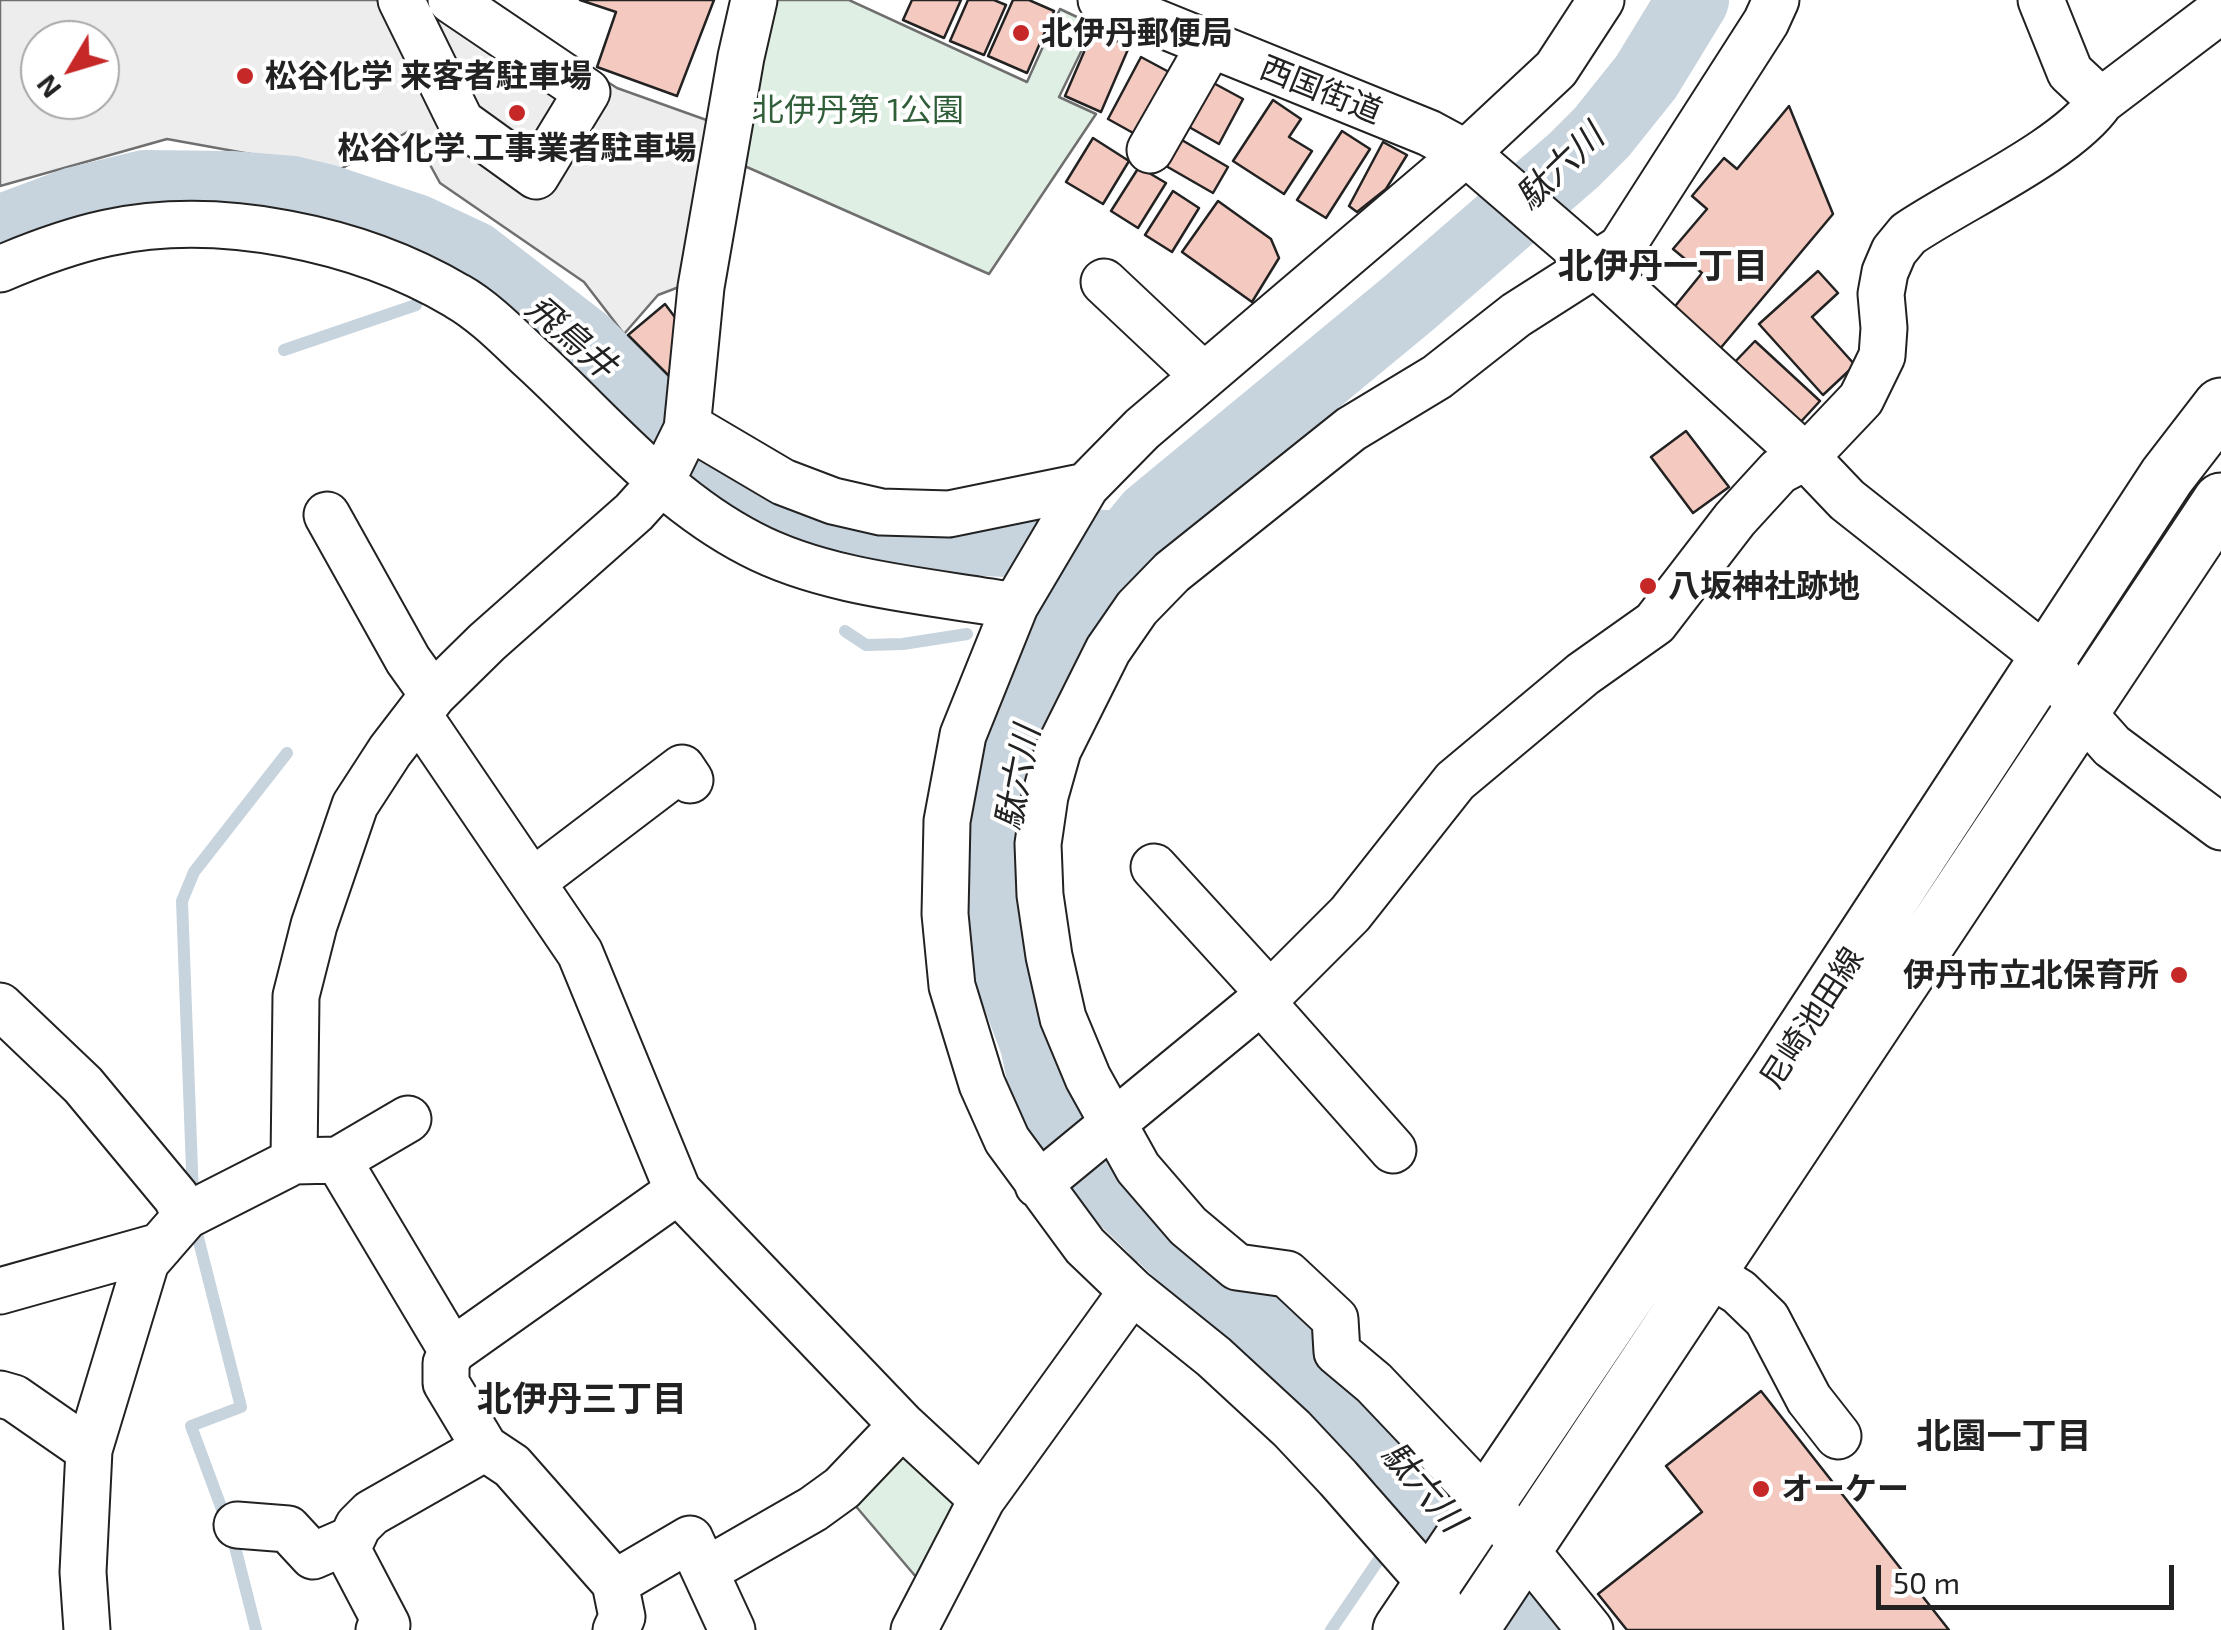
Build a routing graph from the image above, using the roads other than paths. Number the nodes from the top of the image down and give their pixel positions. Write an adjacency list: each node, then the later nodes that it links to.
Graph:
1 (401, 0): 2 (street)
2 (451, 0)
3 (754, 0): 18 (street)
4 (1100, 0): 9 (street, 西国街道)
5 (1601, 0): 12 (street)
6 (1776, 0): 13 (street)
7 (2041, 0): 10 (street)
8 (2210, 10): 10 (street)
9 (1210, 44): 11 (street); 12 (street, 西国街道)
10 (2101, 102): 19 (street)
11 (1150, 150)
12 (1473, 160): 13 (street, 西国街道); 16 (street)
13 (1590, 260): 19 (street, 西国街道); 34 (street)
14 (0, 269): 18 (street)
15 (1104, 282): 16 (street)
16 (1204, 376): 20 (street)
17 (2221, 406): 24 (main road, 尼崎池田線)
18 (677, 450): 20 (street); 23 (street); 25 (street)
19 (1806, 456): 24 (street, 西国街道); 31 (street)
20 (1080, 496): 23 (street)
21 (2221, 501): 26 (main road, 尼崎池田線)
22 (326, 516): 25 (street)
23 (1022, 593): 38 (street)
24 (2046, 658): 26 (street); 51 (main road, 尼崎池田線)
25 (426, 706): 30 (street); 37 (street)
26 (2080, 710): 28 (street); 41 (main road, 尼崎池田線)
27 (683, 769): 30 (street)
28 (2221, 827)
29 (1154, 868): 31 (street)
30 (532, 882): 39 (street)
31 (1266, 997): 34 (street); 35 (street)
32 (0, 1006): 40 (street)
33 (408, 1118): 36 (street)
34 (1114, 1124): 38 (street); 51 (street)
35 (1394, 1150)
36 (338, 1160): 37 (street); 44 (street)
37 (294, 1161): 40 (street)
38 (1038, 1185): 43 (street)
39 (678, 1191): 44 (street); 46 (street)
40 (173, 1231): 42 (street); 49 (street)
41 (1708, 1273): 47 (street); 54 (main road, 尼崎池田線)
42 (0, 1291)
43 (1132, 1291): 50 (street); 57 (street)
44 (452, 1351): 48 (street)
45 (0, 1394): 49 (street)
46 (902, 1425): 50 (street); 55 (street)
47 (1838, 1436)
48 (485, 1448): 53 (street); 56 (street)
49 (89, 1450): 58 (street)
50 (982, 1499): 62 (street)
51 (1487, 1502): 54 (street); 57 (main road, 尼崎池田線)
52 (237, 1526): 53 (street)
53 (344, 1543): 59 (street)
54 (1524, 1548): 64 (main road, 尼崎池田線); 65 (street)
55 (705, 1571): 56 (street); 61 (street)
56 (615, 1583): 60 (street)
57 (1441, 1607): 63 (main road, 尼崎池田線)
58 (87, 1630)
59 (379, 1630)
60 (616, 1630)
61 (732, 1630)
62 (914, 1630)
63 (1401, 1630)
64 (1470, 1630)
65 (1590, 1630)

